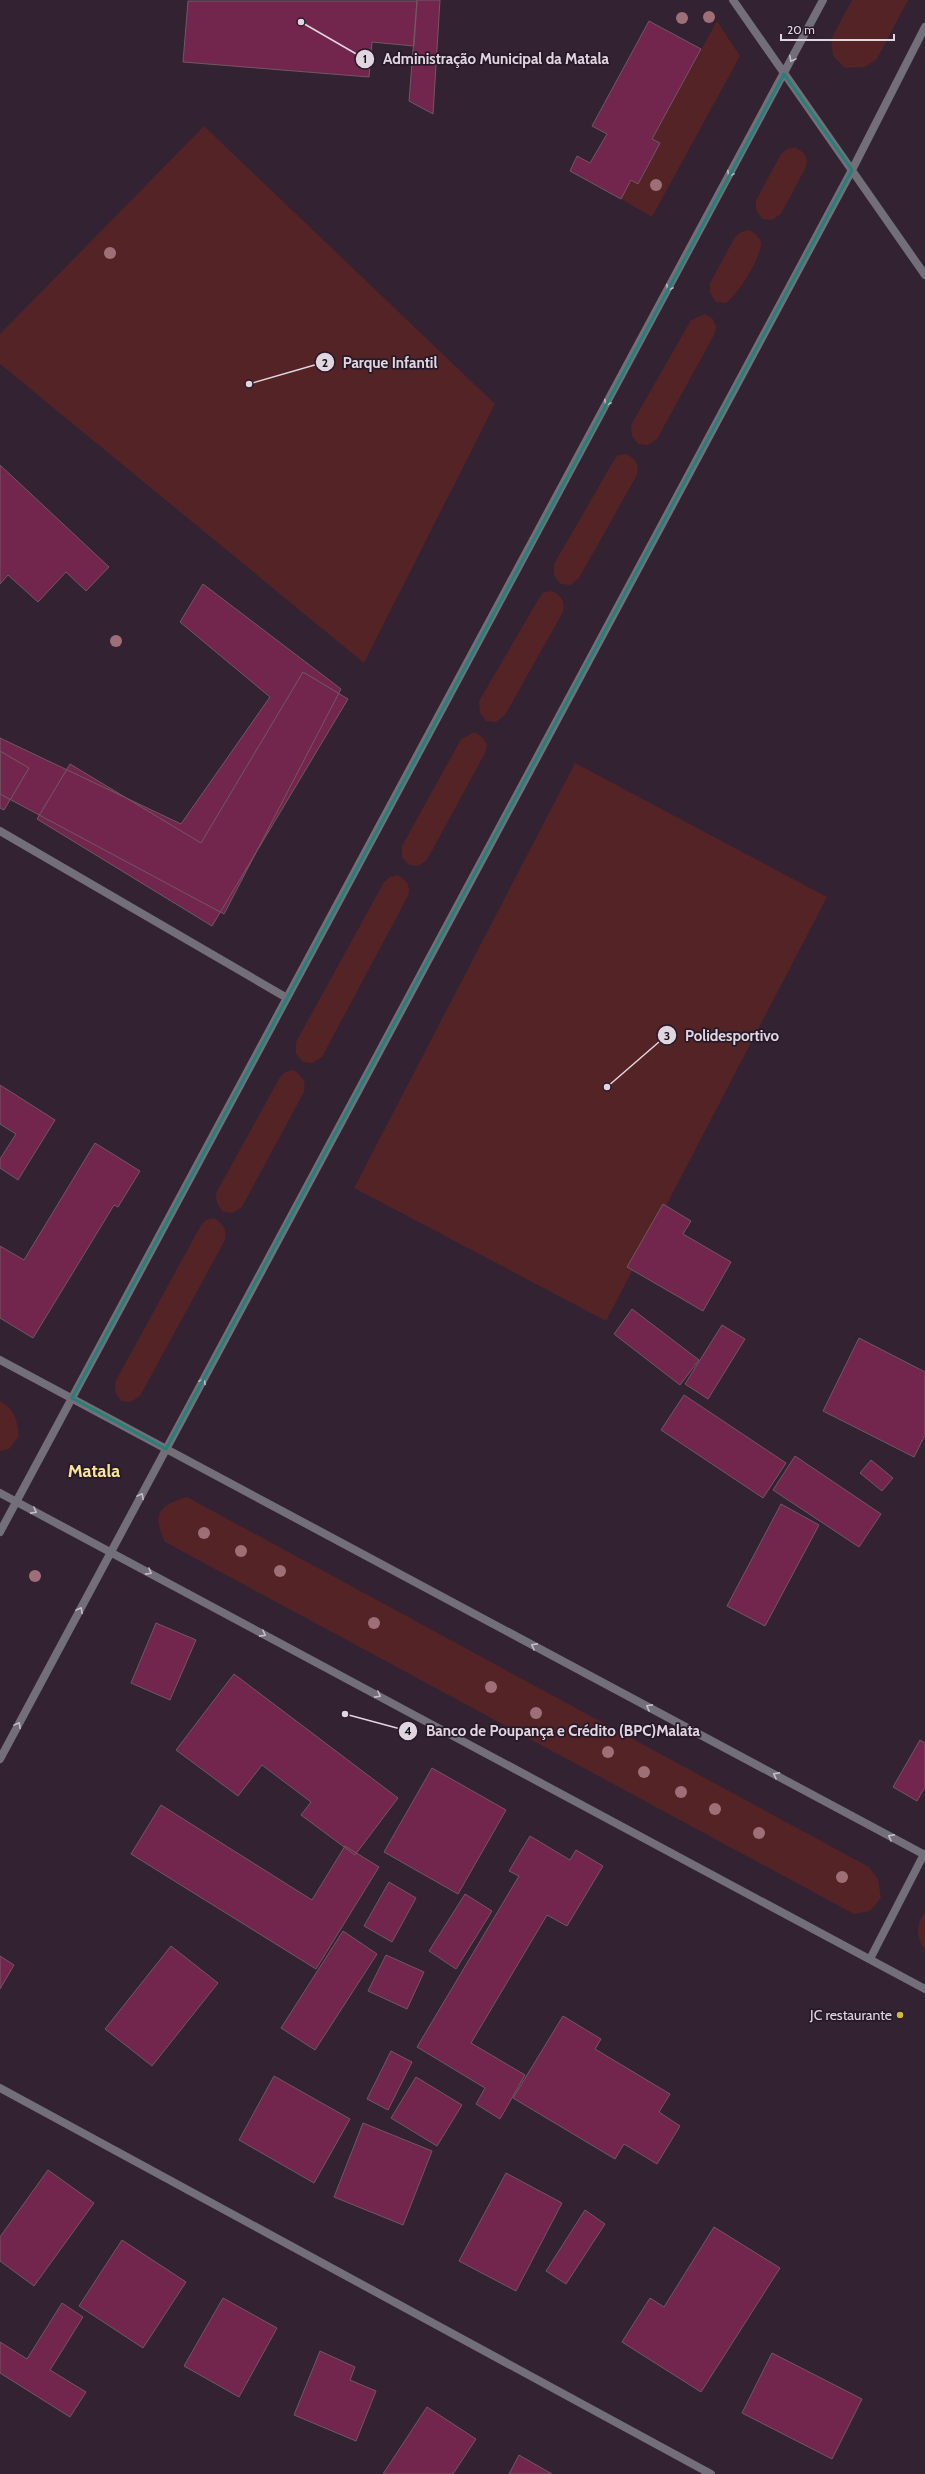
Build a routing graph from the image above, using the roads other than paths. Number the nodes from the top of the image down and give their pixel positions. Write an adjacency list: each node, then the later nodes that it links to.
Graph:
1 (733, 0): 4 (street)
2 (823, 0): 4 (street, one-way to 4)
3 (925, 27): 5 (street)
4 (784, 74): 5 (street); 8 (street, one-way to 8)
5 (852, 170): 6 (street); 11 (street, one-way to 5)
6 (925, 275)
7 (0, 831): 8 (street)
8 (287, 998): 10 (street)
9 (0, 1360): 10 (street)
10 (72, 1398): 11 (street); 13 (street)
11 (166, 1449): 15 (street, one-way to 11); 17 (street, one-way to 11)
12 (0, 1493): 13 (street)
13 (16, 1501): 14 (street); 15 (street, one-way to 15)
14 (0, 1532)
15 (111, 1552): 16 (street, one-way to 15); 18 (street, one-way to 18)
16 (0, 1759)
17 (924, 1855): 18 (street)
18 (870, 1959): 19 (street)
19 (925, 1989)
20 (0, 2088): 21 (street)
21 (711, 2474)

